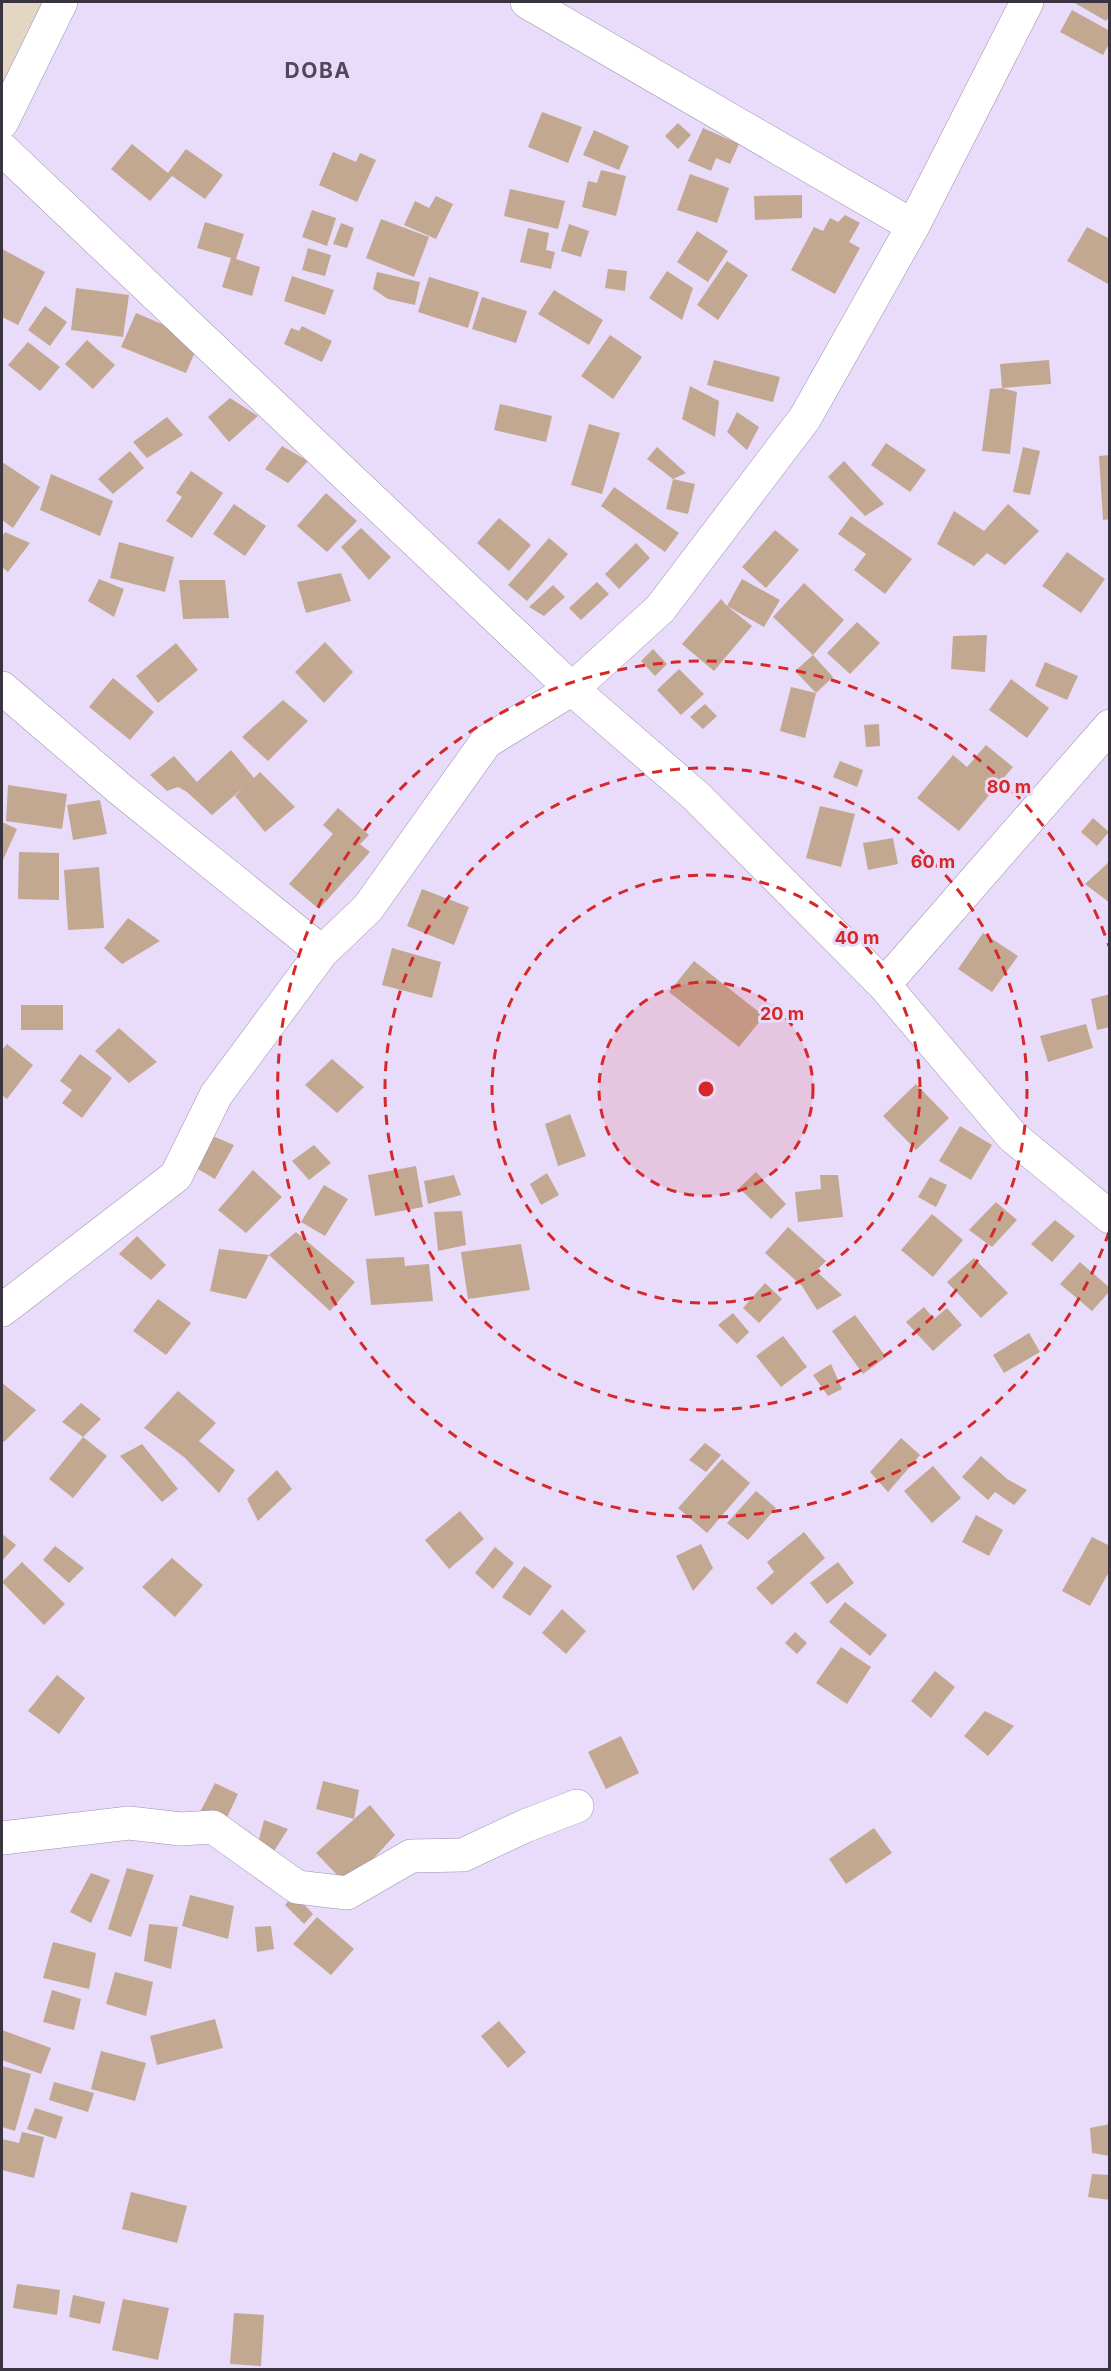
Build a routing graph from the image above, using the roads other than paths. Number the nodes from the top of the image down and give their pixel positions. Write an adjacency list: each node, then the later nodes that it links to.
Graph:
1 (61, 2): 4 (street)
2 (527, 2): 6 (street)
3 (1027, 2): 6 (street)
4 (2, 122)
5 (2, 149): 8 (street)
6 (914, 226): 8 (street)
7 (2, 688): 10 (street)
8 (572, 689): 10 (street); 11 (street)
9 (1110, 726): 11 (street)
10 (322, 952): 13 (street)
11 (884, 985): 12 (street)
12 (1110, 1217)
13 (2, 1310)
14 (577, 1806): 15 (street)
15 (2, 1838)

